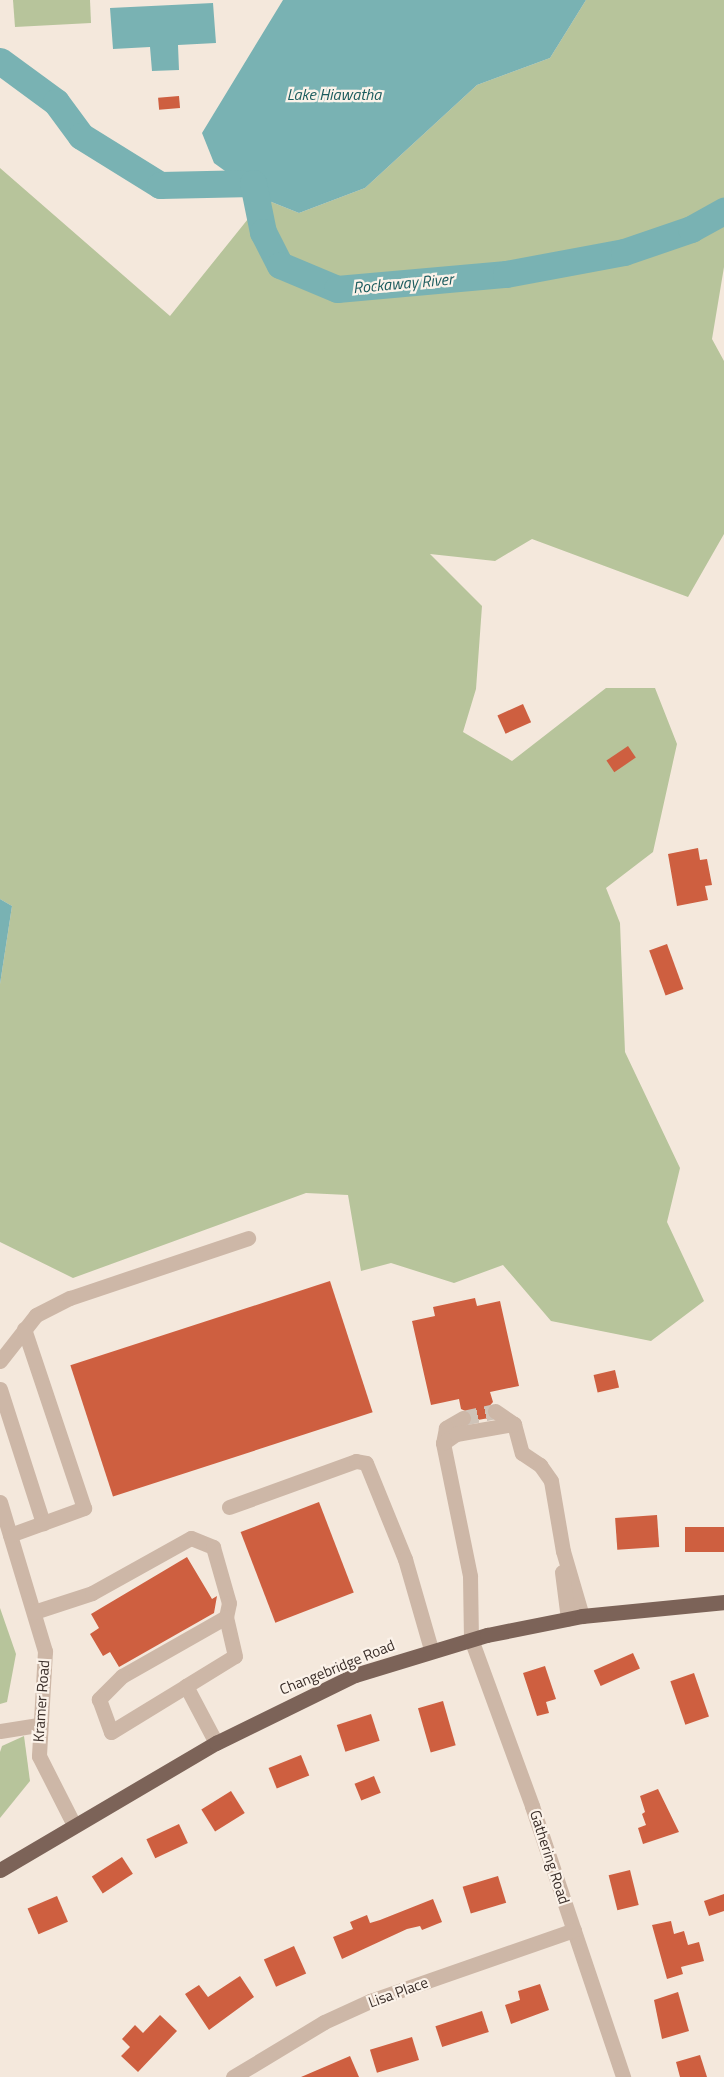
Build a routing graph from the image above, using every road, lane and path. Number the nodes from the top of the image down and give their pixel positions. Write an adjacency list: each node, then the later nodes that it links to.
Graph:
1 (248, 1238): 2 (street)
2 (24, 1329): 3 (street); 11 (street)
3 (0, 1361)
4 (0, 1389): 11 (street)
5 (495, 1411): 7 (street)
6 (463, 1418): 8 (street)
7 (514, 1424): 8 (street); 16 (street)
8 (443, 1443): 17 (street, Gathering Road)
9 (0, 1502): 12 (street, Kramer Road)
10 (229, 1507): 18 (street)
11 (43, 1523): 12 (street)
12 (10, 1535): 14 (street, Kramer Road)
13 (724, 1602): 16 (main road, Changebridge Road)
14 (34, 1612): 15 (street); 20 (street, Kramer Road)
15 (226, 1617): 19 (street); 19 (street)
16 (575, 1618): 17 (main road, Changebridge Road)
17 (471, 1639): 18 (main road, Changebridge Road); 25 (street, Gathering Road)
18 (431, 1649): 22 (main road, Changebridge Road)
19 (186, 1686): 22 (street)
20 (39, 1725): 21 (street); 23 (street, Kramer Road)
21 (0, 1731)
22 (216, 1743): 23 (main road, Changebridge Road)
23 (74, 1825): 24 (main road, Changebridge Road)
24 (0, 1870)
25 (574, 1930): 26 (street, Lisa Place); 27 (street, Gathering Road)
26 (233, 2077)
27 (623, 2077)

